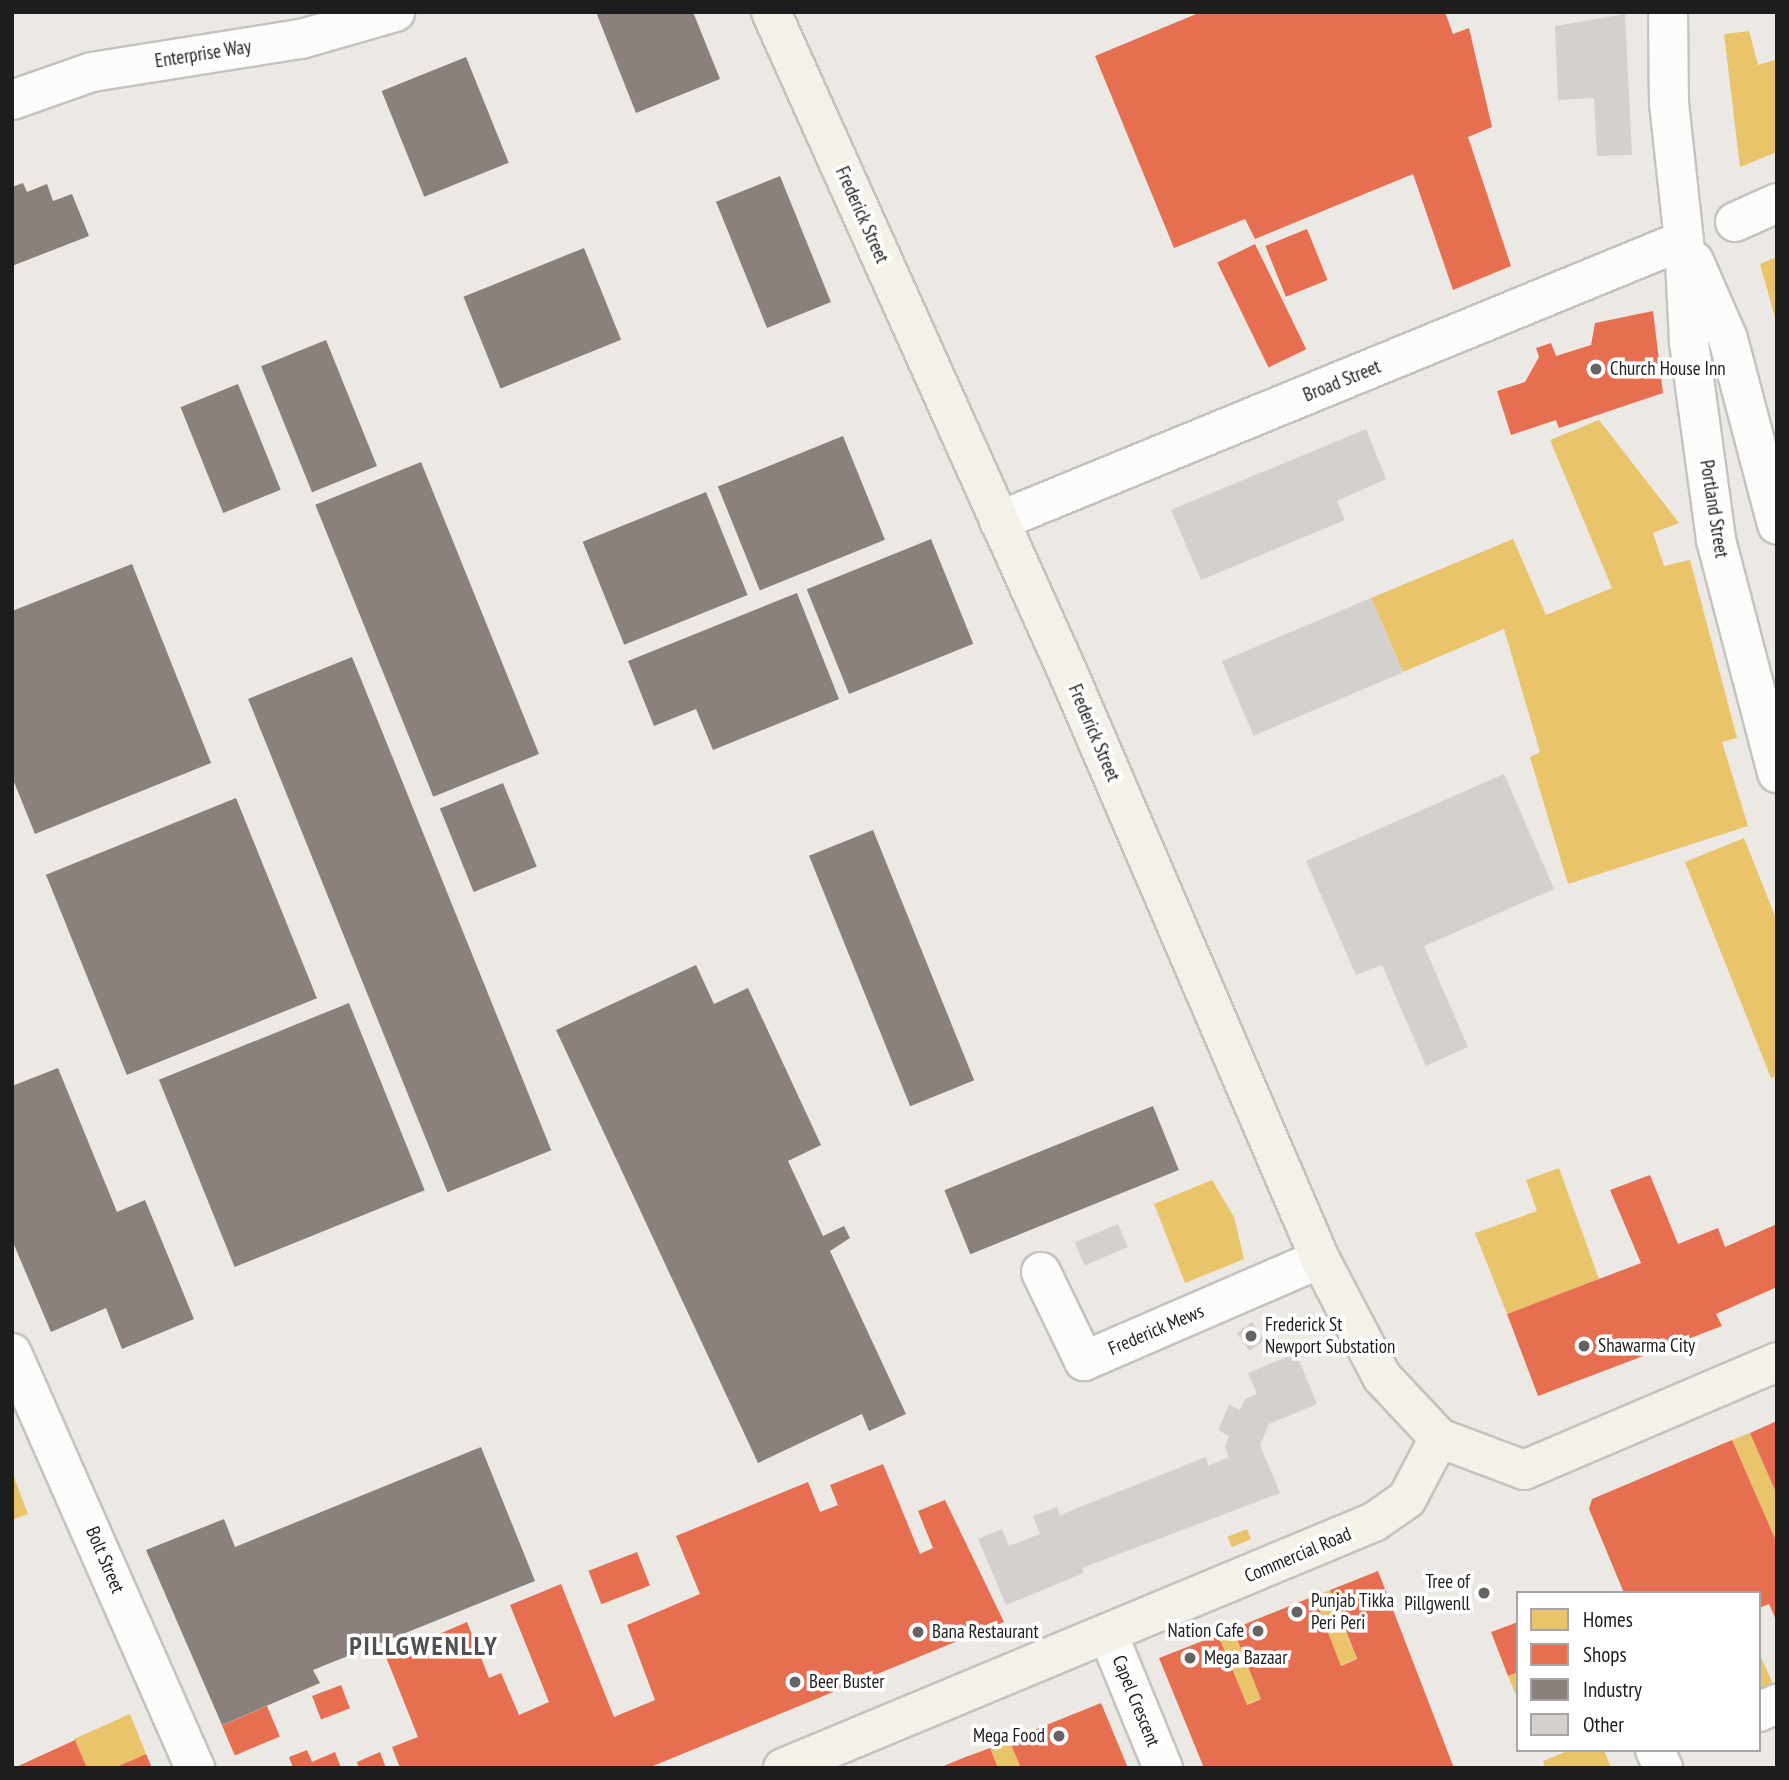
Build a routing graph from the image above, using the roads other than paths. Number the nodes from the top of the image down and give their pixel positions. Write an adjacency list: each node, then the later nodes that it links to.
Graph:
1 (396, 12): 4 (street, Enterprise Way)
2 (771, 12): 8 (street, Frederick Street)
3 (1668, 12): 7 (street, Portland Street)
4 (12, 100)
5 (1777, 203): 6 (street)
6 (1735, 222)
7 (1684, 240): 8 (street, Broad Street); 9 (street, Portland Street); 10 (street, Portland Street)
8 (999, 521): 11 (street, Frederick Street)
9 (1777, 525)
10 (1777, 773)
11 (1320, 1259): 12 (street, Frederick Mews); 15 (street, Frederick Street)
12 (1041, 1272)
13 (12, 1353): 19 (street, Bolt Street)
14 (1777, 1362): 15 (street)
15 (1439, 1438): 16 (street, Commercial Road)
16 (1108, 1634): 20 (street, Commercial Road); 21 (street, Capel Crescent)
17 (1777, 1704): 18 (street)
18 (1761, 1711)
19 (195, 1768)
20 (783, 1768)
21 (1163, 1768)

